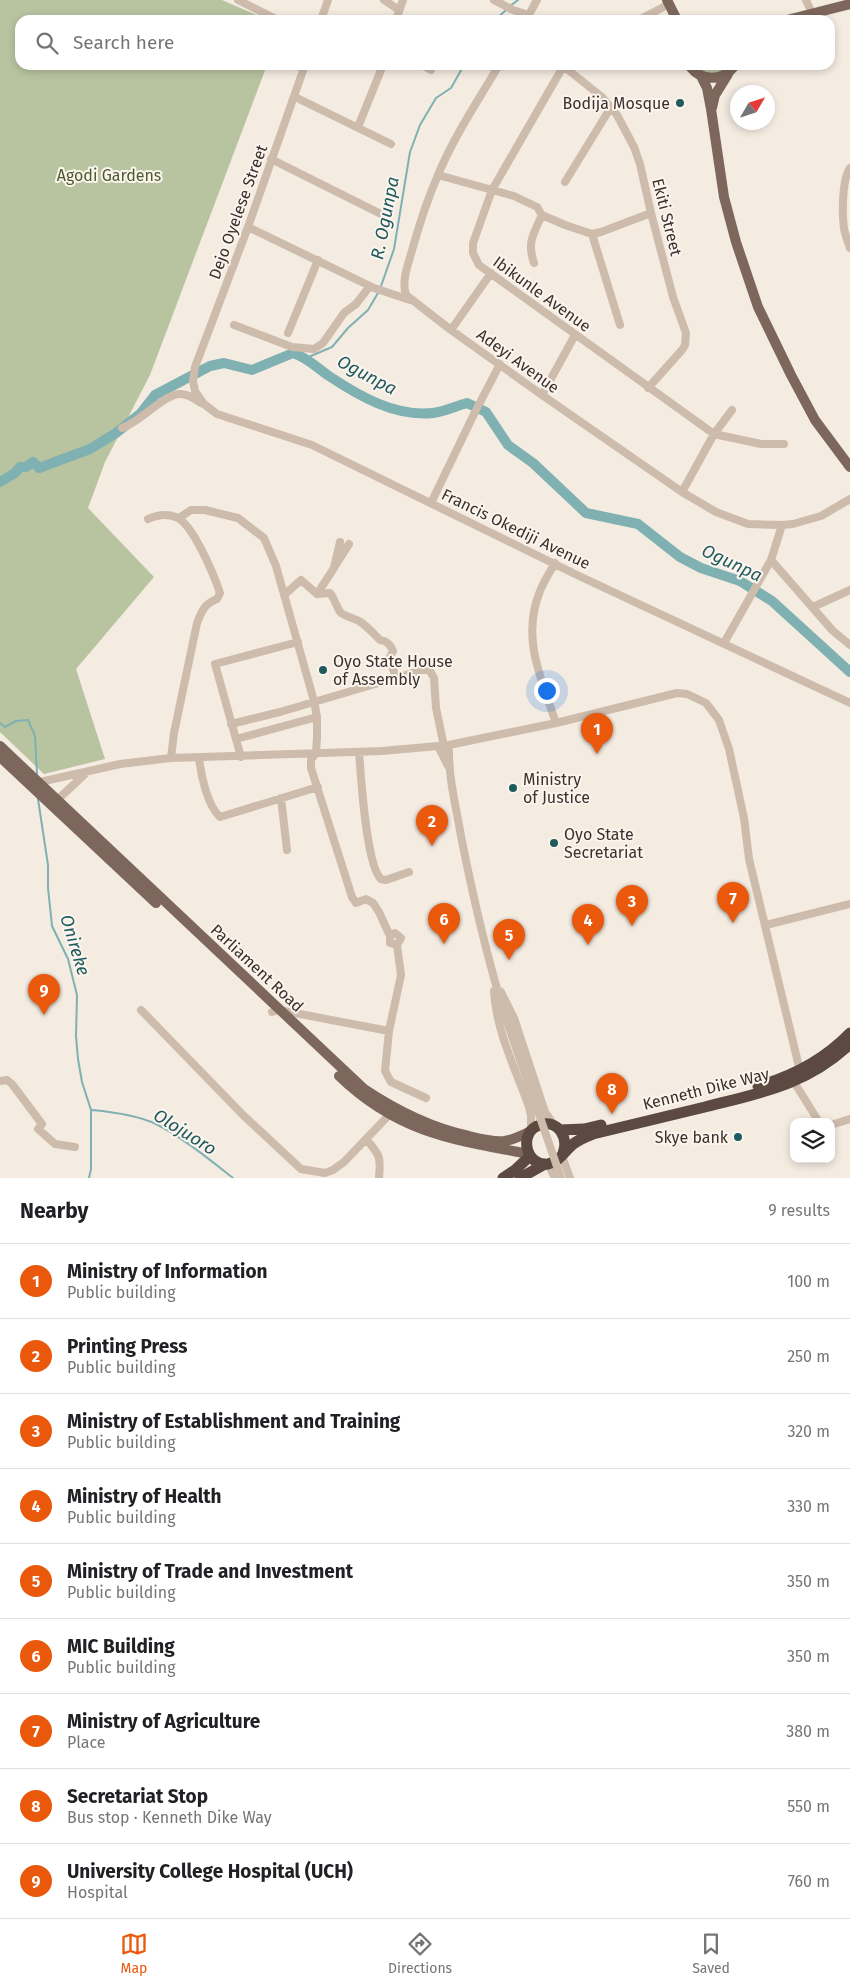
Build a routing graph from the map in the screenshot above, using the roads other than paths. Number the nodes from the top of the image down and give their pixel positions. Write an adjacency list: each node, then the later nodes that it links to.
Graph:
1 (238, 0): 12 (street)
2 (328, 0): 13 (street)
3 (384, 0): 10 (street)
4 (403, 0): 10 (street)
5 (538, 0): 16 (street)
6 (806, 0): 11 (street)
7 (497, 2): 15 (street)
8 (850, 4): 11 (main road)
9 (671, 9): 17 (street)
10 (399, 10): 14 (street)
11 (812, 13): 18 (main road)
12 (268, 15)
13 (323, 15)
14 (398, 15)
15 (522, 15)
16 (529, 15)
17 (654, 15)
18 (805, 15)
19 (303, 70): 28 (street, Dejo Oyelese Street)
20 (382, 70): 31 (street)
21 (496, 70): 35 (street, Adeyi Avenue)
22 (560, 70): 37 (street, Ibikunle Avenue)
23 (570, 70): 29 (street, Ekiti Street)
24 (694, 70): 27 (main road)
25 (730, 70): 27 (main road)
26 (731, 70): 30 (main road)
27 (700, 76): 30 (main road)
28 (295, 97): 31 (street); 33 (street, Dejo Oyelese Street)
29 (611, 107): 36 (street); 38 (street, Ekiti Street)
30 (711, 109): 62 (main road)
31 (358, 126): 32 (street)
32 (391, 144)
33 (271, 160): 39 (street); 41 (street, Dejo Oyelese Street)
34 (850, 168): 43 (street)
35 (438, 175): 37 (street); 48 (street, Adeyi Avenue)
36 (566, 182)
37 (492, 190): 40 (street); 46 (street, Ibikunle Avenue)
38 (651, 214): 42 (street); 55 (street, Ekiti Street)
39 (383, 215)
40 (542, 215): 42 (street); 45 (street)
41 (248, 227): 44 (street); 57 (street, Dejo Oyelese Street)
42 (592, 234): 50 (street)
43 (850, 248)
44 (318, 260): 47 (street); 52 (street)
45 (534, 263)
46 (491, 274): 51 (street); 53 (street, Ibikunle Avenue)
47 (372, 287): 48 (street); 49 (street)
48 (415, 303): 51 (street, Adeyi Avenue)
49 (234, 325)
50 (620, 325)
51 (451, 330): 54 (street, Adeyi Avenue)
52 (288, 334)
53 (575, 335): 55 (street, Ibikunle Avenue); 56 (street)
54 (500, 364): 56 (street, Adeyi Avenue); 66 (street)
55 (648, 388): 60 (street, Ibikunle Avenue)
56 (542, 396): 63 (street, Adeyi Avenue)
57 (204, 404): 59 (street, Francis Okediji Avenue); 66 (street, Francis Okediji Avenue)
58 (732, 410): 60 (street)
59 (122, 428)
60 (714, 434): 61 (street, Ibikunle Avenue); 63 (street)
61 (784, 444)
62 (850, 467)
63 (682, 492): 70 (street, Adeyi Avenue)
64 (850, 494): 67 (street, Adeyi Avenue)
65 (850, 499): 67 (street, Adeyi Avenue)
66 (431, 503): 74 (street, Francis Okediji Avenue)
67 (842, 503): 70 (street, Adeyi Avenue)
68 (179, 518): 69 (street); 78 (street); 96 (street)
69 (148, 519)
70 (782, 525): 73 (street)
71 (340, 542): 75 (street)
72 (349, 544): 75 (street)
73 (771, 560): 79 (street); 81 (street)
74 (555, 563): 81 (street, Francis Okediji Avenue); 87 (street)
75 (334, 568): 77 (street)
76 (850, 590): 79 (street)
77 (317, 594): 78 (street); 83 (street)
78 (284, 595): 80 (street)
79 (813, 607): 82 (street)
80 (298, 642): 84 (street); 88 (street)
81 (724, 643): 85 (street, Francis Okediji Avenue)
82 (850, 645)
83 (396, 677): 84 (street); 91 (street)
84 (314, 701): 86 (street); 88 (street)
85 (850, 703)
86 (317, 717): 89 (street); 93 (street)
87 (556, 723): 91 (street); 106 (street)
88 (231, 724): 89 (street)
89 (236, 739): 95 (street)
90 (0, 746): 99 (main road, Parliament Road)
91 (444, 746): 92 (street); 107 (street)
92 (359, 752): 93 (street); 104 (street)
93 (316, 753): 95 (street); 100 (street)
94 (0, 757): 99 (main road, Parliament Road)
95 (241, 757): 97 (street)
96 (171, 758): 97 (street); 98 (street)
97 (199, 758): 101 (street)
98 (87, 772): 99 (street); 102 (street)
99 (38, 786): 102 (main road, Parliament Road)
100 (318, 787): 101 (street); 110 (street)
101 (281, 798): 103 (street)
102 (55, 803): 109 (main road, Parliament Road)
103 (287, 850)
104 (410, 872)
105 (850, 904): 106 (street)
106 (766, 925): 113 (street)
107 (494, 979): 121 (street); 122 (street); 132 (street, bridge)
108 (141, 1010): 123 (street)
109 (276, 1011): 110 (street); 117 (main road, Parliament Road); 122 (main road, Parliament Road)
110 (389, 1031): 116 (street)
111 (850, 1033): 113 (highway, Kenneth Dike Way)
112 (850, 1044): 115 (highway, Kenneth Dike Way)
113 (800, 1071): 121 (highway, Kenneth Dike Way)
114 (0, 1081): 124 (street)
115 (794, 1082): 118 (street); 125 (highway, Kenneth Dike Way)
116 (426, 1098)
117 (389, 1115): 123 (street); 126 (main road, Parliament Road)
118 (816, 1118)
119 (850, 1119): 120 (street)
120 (835, 1124)
121 (559, 1129): 122 (highway); 125 (highway)
122 (530, 1131): 126 (highway)
123 (366, 1139): 128 (street)
124 (75, 1147)
125 (563, 1154): 127 (highway); 133 (street)
126 (529, 1155): 127 (highway); 129 (highway)
127 (546, 1164): 130 (highway); 131 (street)
128 (379, 1178)
129 (503, 1178)
130 (520, 1178)
131 (554, 1178)
132 (561, 1178)
133 (570, 1178)

